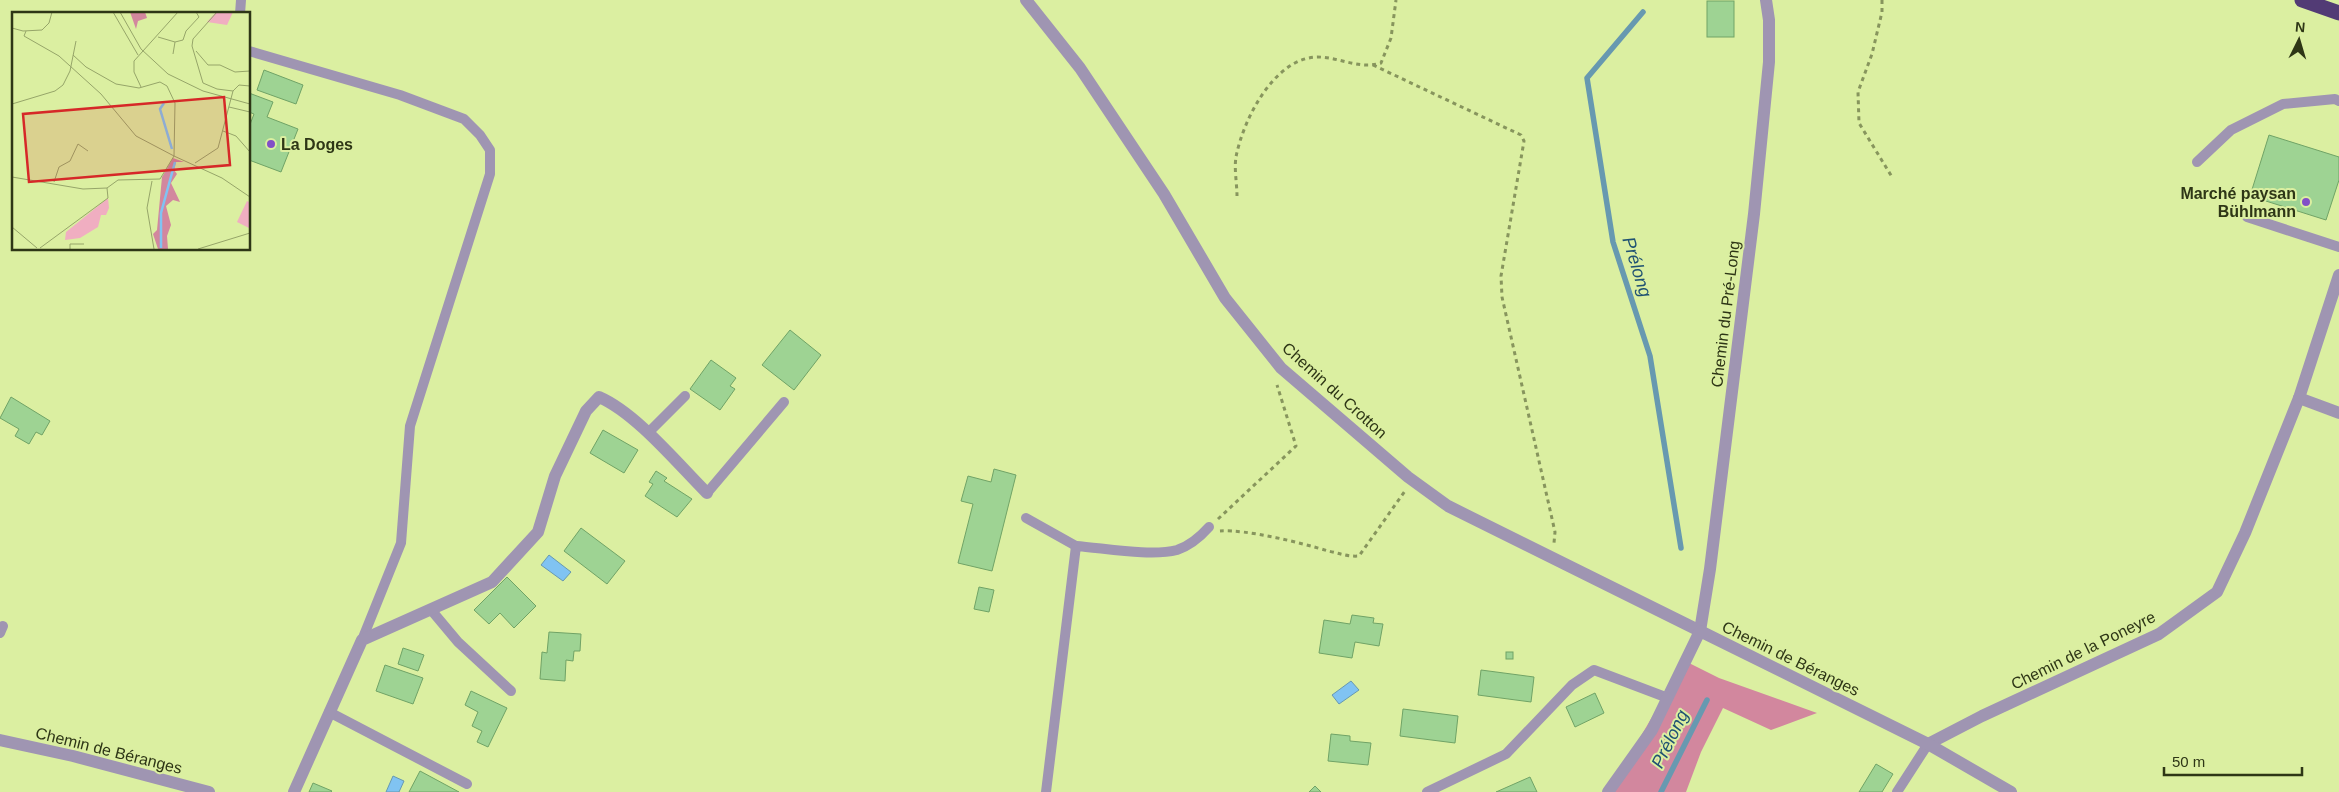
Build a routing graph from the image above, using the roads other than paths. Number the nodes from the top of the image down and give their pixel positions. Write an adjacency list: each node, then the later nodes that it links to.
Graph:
1 (1026, 0): 21 (street, Chemin du Crotton)
2 (1766, 0): 21 (street, Chemin du Pré-Long)
3 (2302, 0): 4 (highway)
4 (2339, 13)
5 (250, 51): 22 (lane)
6 (2339, 101): 7 (lane)
7 (2197, 162)
8 (2246, 217): 9 (lane)
9 (2339, 247)
10 (2339, 275): 12 (street, Chemin de la Poneyre)
11 (685, 396): 15 (lane)
12 (2299, 398): 14 (street); 27 (street, Chemin de la Poneyre)
13 (784, 402): 16 (lane)
14 (2339, 413)
15 (648, 434): 16 (street); 20 (street)
16 (707, 493)
17 (1026, 518): 19 (lane)
18 (1209, 528): 19 (lane)
19 (1076, 546): 31 (lane)
20 (432, 610): 22 (street); 23 (lane)
21 (1700, 631): 24 (street, Chemin de Béranges); 27 (street, Chemin de Béranges)
22 (362, 640): 25 (street)
23 (511, 691)
24 (1668, 698): 32 (lane); 33 (street, Chemin de Béranges)
25 (329, 712): 28 (lane); 30 (street)
26 (0, 740): 29 (street, Chemin de Béranges)
27 (1928, 744): 34 (lane); 35 (street)
28 (467, 784)
29 (209, 792)
30 (294, 792)
31 (1046, 792)
32 (1427, 792)
33 (1608, 792)
34 (1897, 792)
35 (2011, 792)

